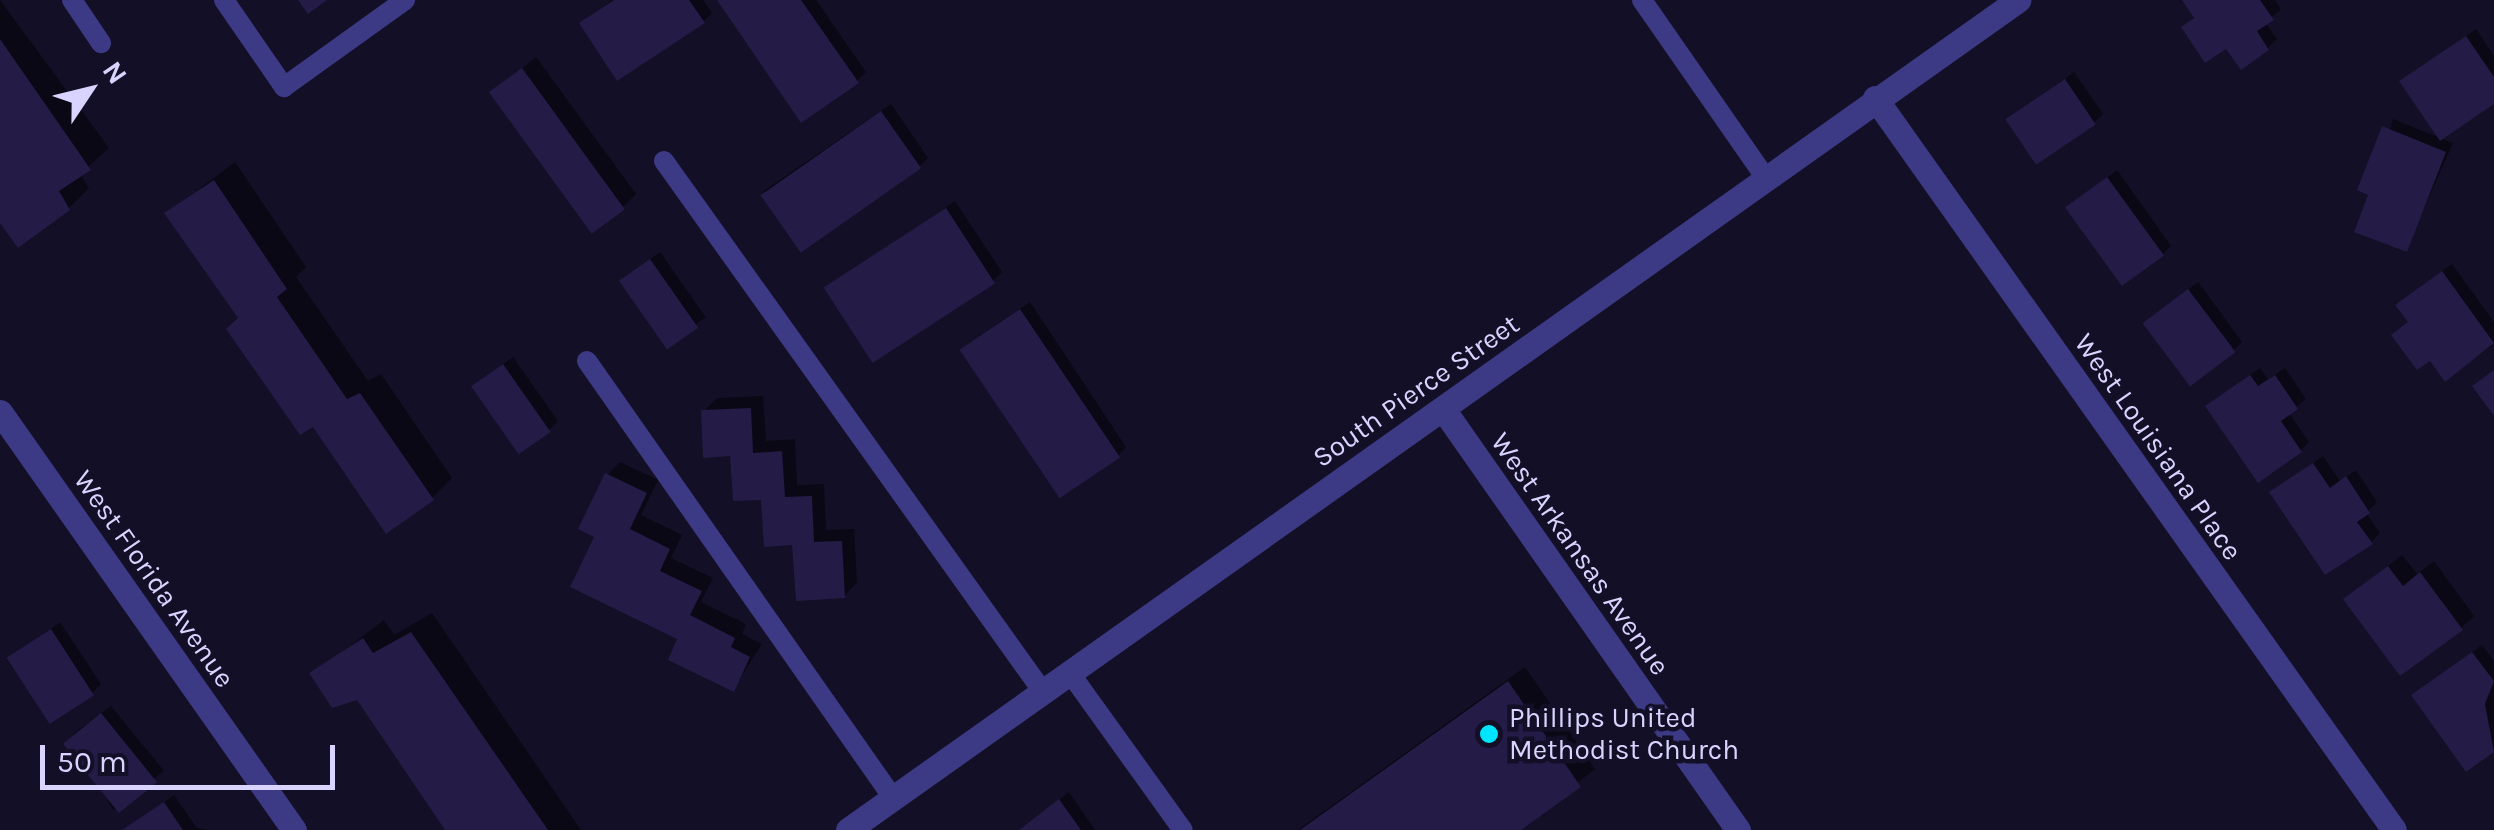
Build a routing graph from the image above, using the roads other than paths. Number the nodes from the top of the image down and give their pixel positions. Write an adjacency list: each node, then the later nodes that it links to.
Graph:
1 (72, 0): 6 (lane)
2 (224, 0): 3 (lane)
3 (405, 0)
4 (1642, 0): 9 (lane)
5 (2018, 0): 7 (street, South Pierce Street)
6 (101, 43)
7 (1874, 98): 9 (street, South Pierce Street); 20 (street, West Louisiana Place)
8 (664, 161): 14 (lane)
9 (1765, 177): 11 (street, South Pierce Street)
10 (587, 362): 15 (lane)
11 (1443, 409): 13 (street, South Pierce Street); 19 (street, West Arkansas Avenue)
12 (0, 412): 16 (street, West Florida Avenue)
13 (1070, 673): 14 (street, South Pierce Street); 18 (lane)
14 (1044, 692): 15 (street, South Pierce Street)
15 (893, 798): 17 (street, South Pierce Street)
16 (294, 830)
17 (848, 830)
18 (1183, 830)
19 (1738, 830)
20 (2394, 830)

